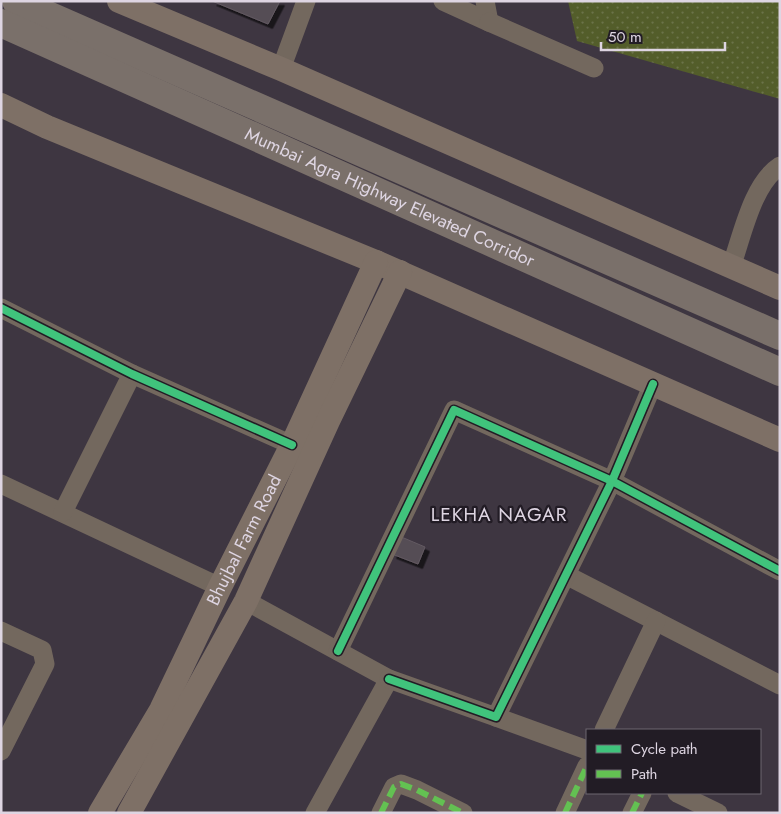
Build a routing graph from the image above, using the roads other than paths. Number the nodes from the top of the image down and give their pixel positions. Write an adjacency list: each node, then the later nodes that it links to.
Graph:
1 (16, 1): 17 (highway, Mumbai Agra Highway Elevated Corridor)
2 (119, 1): 9 (main road)
3 (306, 1): 9 (street)
4 (444, 1): 6 (street)
5 (484, 1): 6 (street)
6 (489, 22): 8 (street)
7 (1, 23): 18 (highway, Mumbai Agra Highway Elevated Corridor)
8 (594, 68)
9 (281, 69): 13 (main road)
10 (1, 105): 12 (main road)
11 (780, 166): 13 (street)
12 (376, 262): 14 (main road); 22 (main road, Bhujbal Farm Road)
13 (731, 267): 15 (main road)
14 (400, 272): 20 (main road); 29 (main road, Bhujbal Farm Road)
15 (780, 288)
16 (1, 308): 19 (street)
17 (780, 336)
18 (780, 372)
19 (132, 374): 22 (street); 25 (street)
20 (653, 384): 21 (main road); 23 (street)
21 (780, 440)
22 (292, 445): 28 (main road, Bhujbal Farm Road)
23 (612, 481): 26 (street); 27 (street); 32 (street)
24 (1, 484): 25 (street)
25 (63, 512): 28 (street)
26 (780, 571)
27 (566, 575): 30 (street); 35 (street)
28 (220, 587): 42 (main road, Bhujbal Farm Road)
29 (246, 601): 32 (street); 43 (main road, Bhujbal Farm Road)
30 (656, 621): 34 (street); 36 (street)
31 (1, 631): 38 (street)
32 (338, 651): 33 (street)
33 (389, 679): 35 (street); 44 (street)
34 (780, 685)
35 (496, 717): 37 (street)
36 (604, 729)
37 (586, 750)
38 (1, 752)
39 (586, 768): 47 (street)
40 (642, 794): 48 (street)
41 (679, 794): 49 (street)
42 (106, 804): 43 (street)
43 (133, 811)
44 (315, 813)
45 (381, 813): 46 (street)
46 (463, 813)
47 (565, 813)
48 (632, 813)
49 (718, 813)

